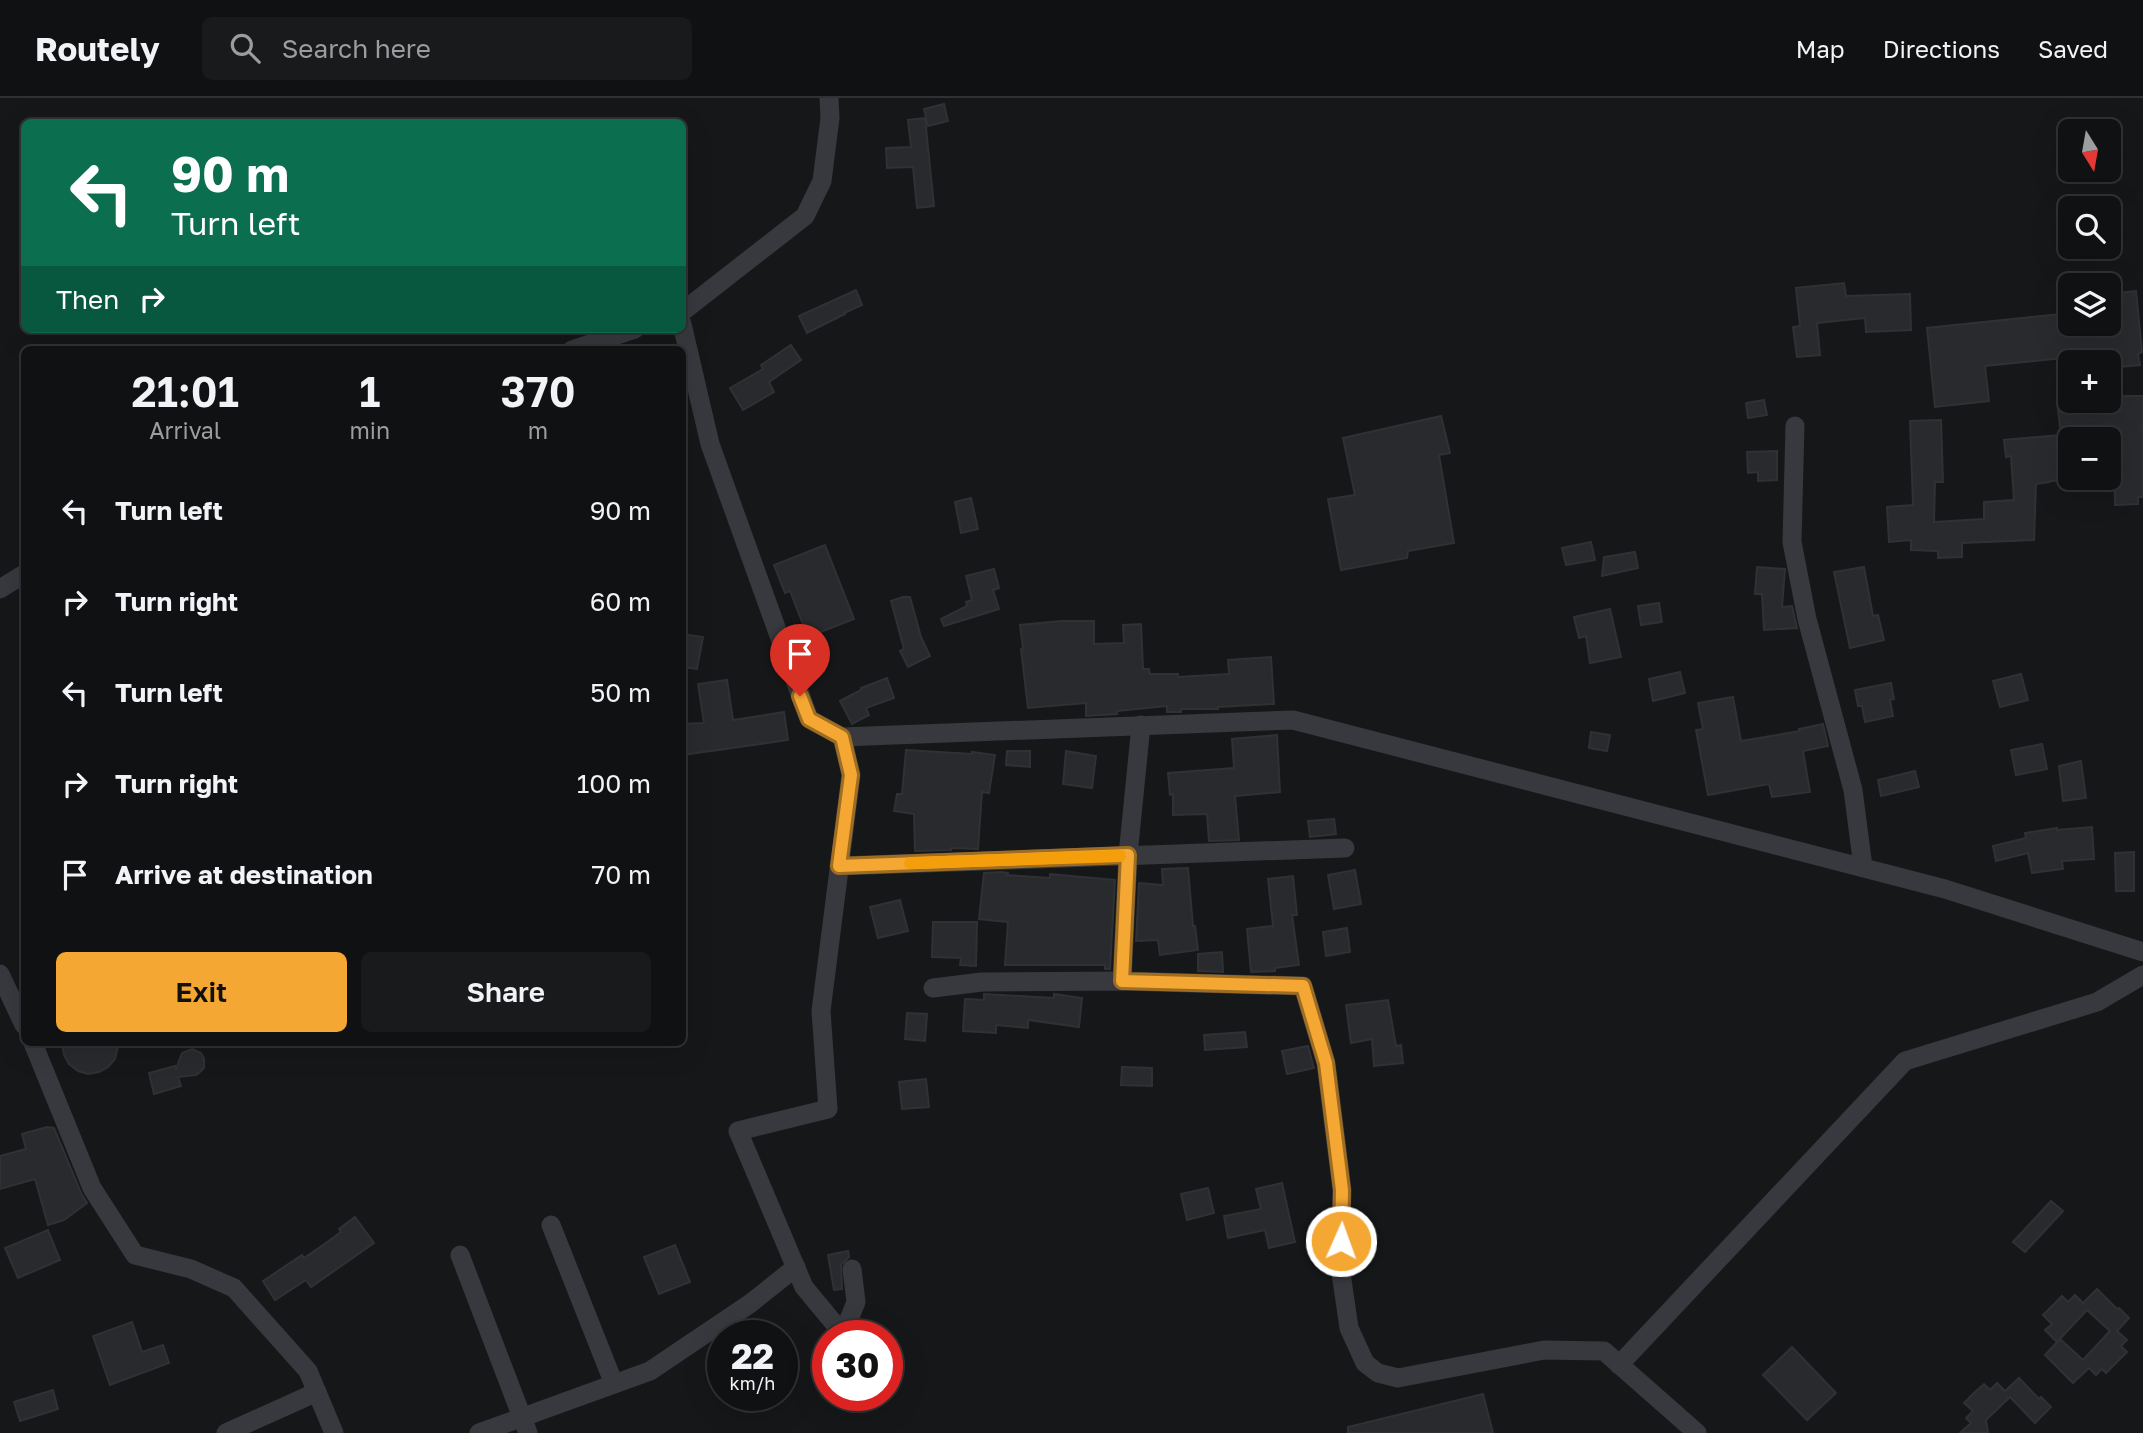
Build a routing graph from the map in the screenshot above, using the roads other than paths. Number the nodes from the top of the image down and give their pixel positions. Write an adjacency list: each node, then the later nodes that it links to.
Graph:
1 (829, 98): 2 (street)
2 (686, 309)
3 (623, 333): 5 (street)
4 (684, 333): 10 (street)
5 (584, 346)
6 (1795, 426): 14 (street)
7 (21, 576): 8 (street)
8 (0, 589)
9 (1141, 725): 10 (street); 12 (street); 14 (street)
10 (842, 737): 13 (street)
11 (1345, 848): 12 (street)
12 (1128, 855): 13 (street); 18 (street)
13 (839, 866): 24 (street)
14 (1863, 867): 15 (street)
15 (2143, 952)
16 (0, 974): 20 (street)
17 (2143, 975): 26 (street)
18 (1122, 981): 19 (street); 26 (street)
19 (933, 988)
20 (21, 1019)
21 (34, 1046): 28 (street)
22 (551, 1225): 27 (street)
23 (460, 1255): 29 (street)
24 (796, 1267): 25 (street); 27 (street)
25 (852, 1269)
26 (1619, 1365): 33 (street)
27 (614, 1384): 29 (street)
28 (317, 1392): 30 (street); 31 (street)
29 (526, 1425): 32 (street)
30 (226, 1433)
31 (334, 1433)
32 (479, 1433)
33 (1696, 1433)

